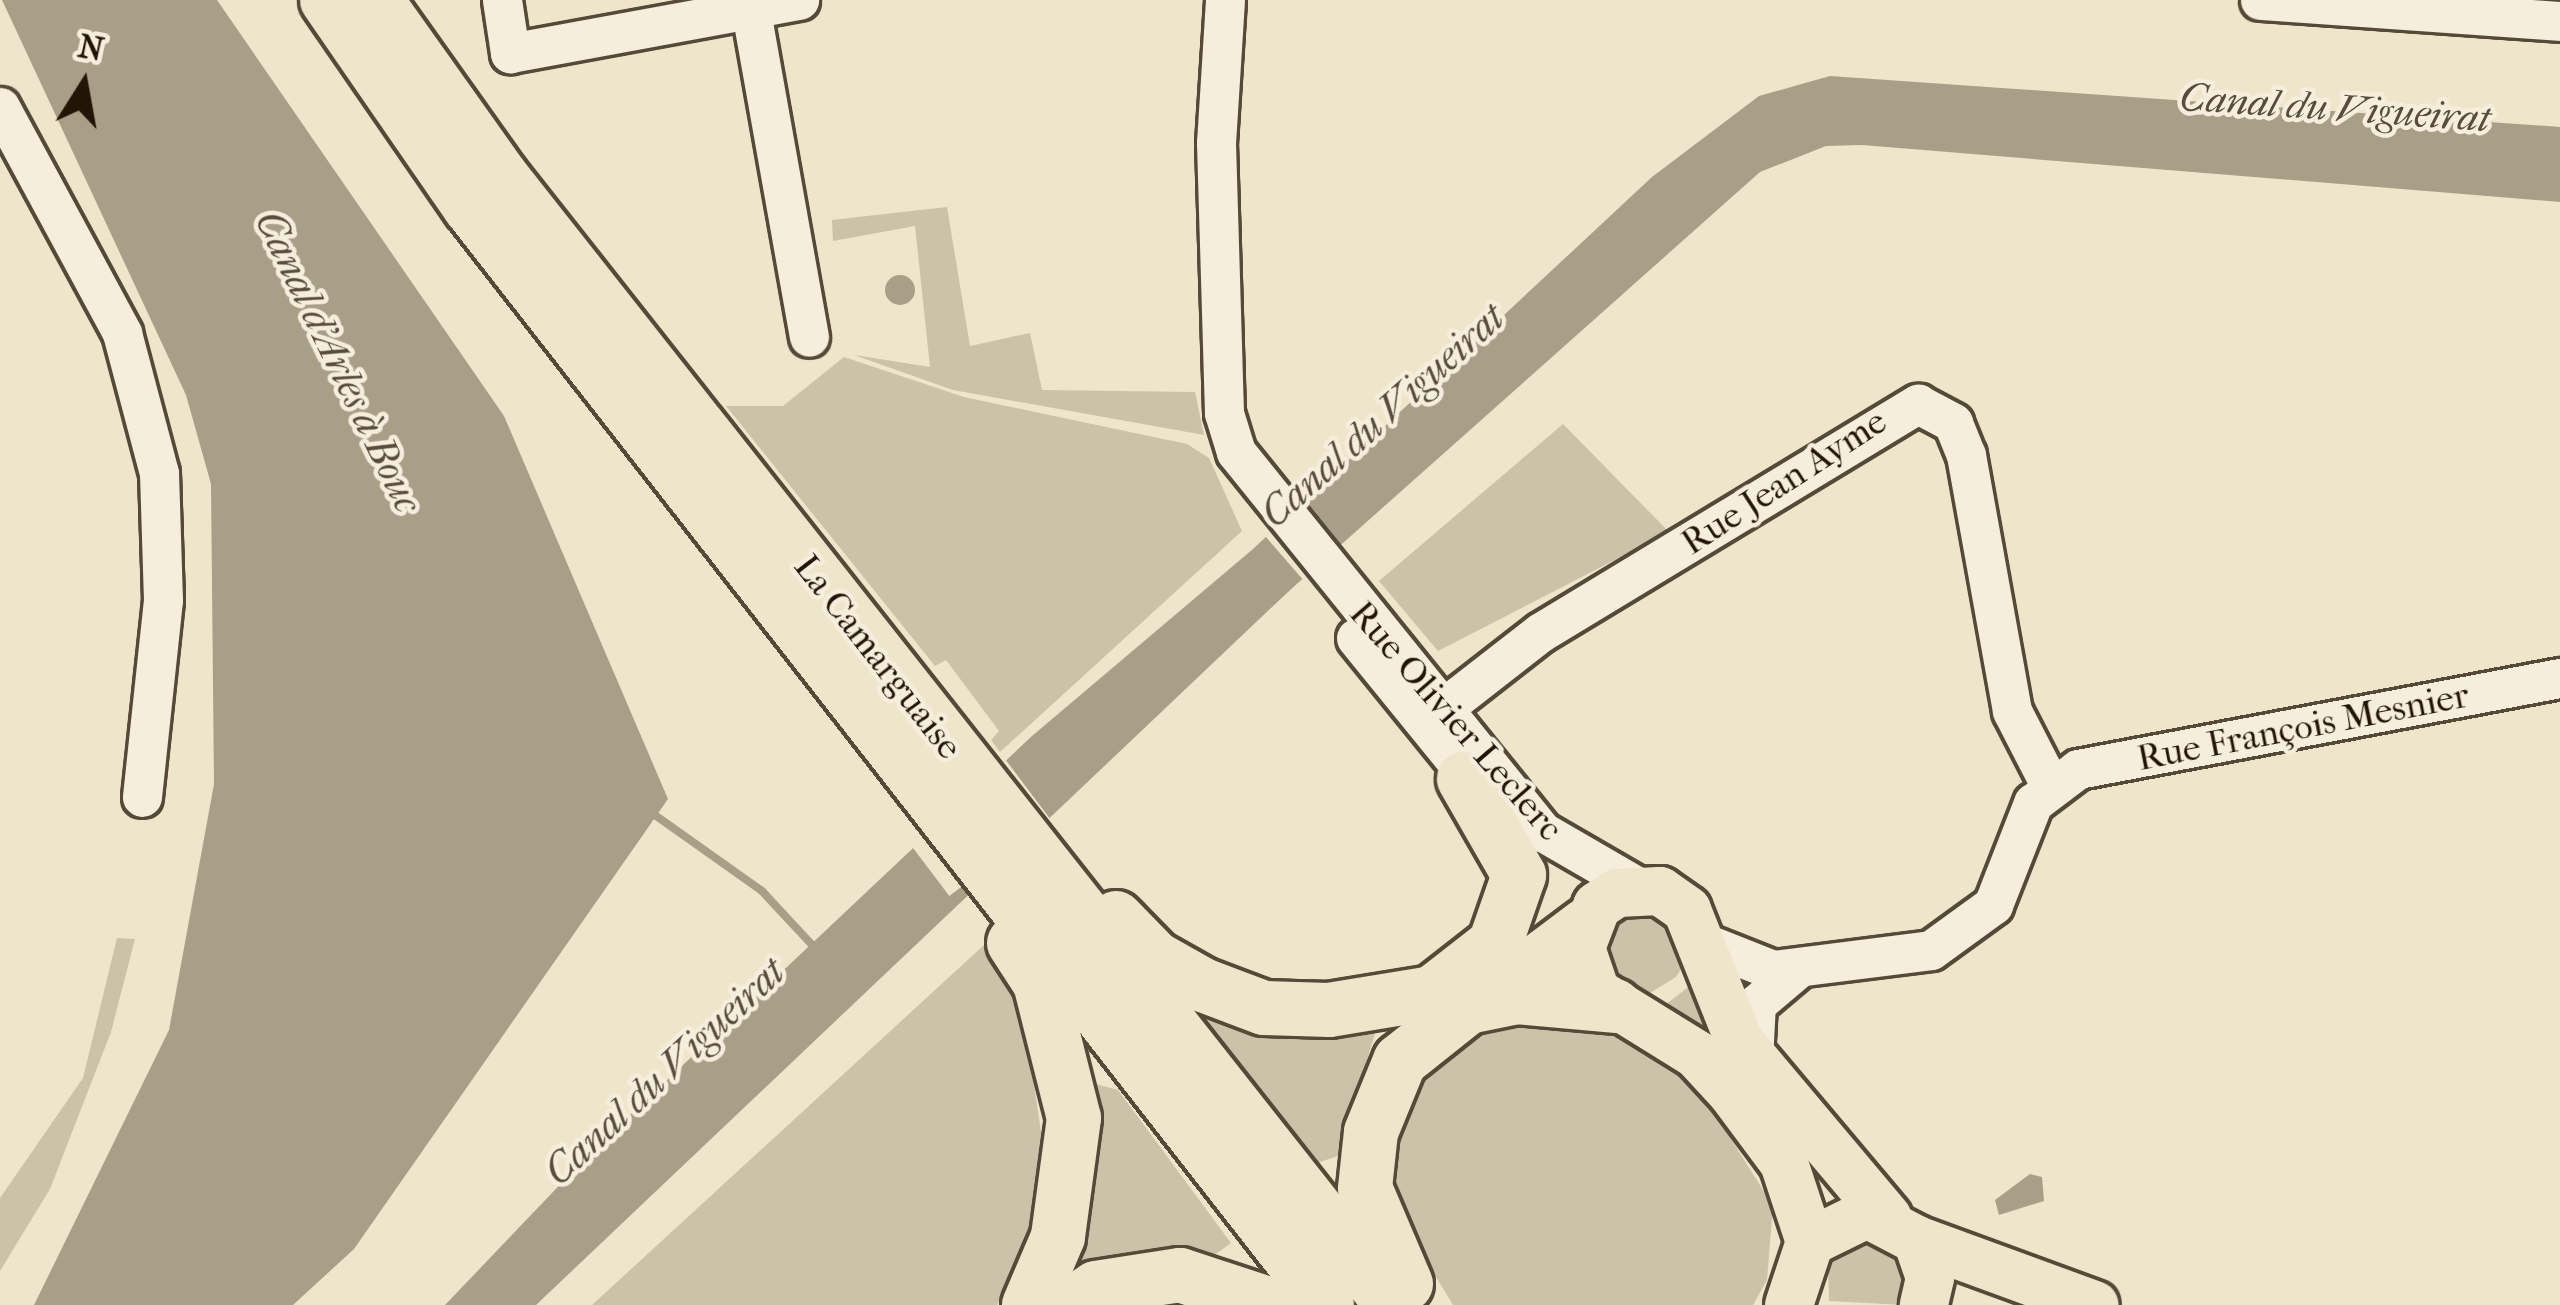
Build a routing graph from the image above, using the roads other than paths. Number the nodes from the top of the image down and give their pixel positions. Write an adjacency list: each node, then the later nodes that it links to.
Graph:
1 (327, 0): 11 (highway, La Camarguaise)
2 (376, 0): 11 (highway, La Camarguaise)
3 (502, 0): 7 (street)
4 (799, 0): 7 (street)
5 (1225, 0): 12 (street)
6 (2260, 0): 8 (street)
7 (749, 5): 10 (street)
8 (2560, 21)
9 (0, 107): 18 (street)
10 (809, 337)
11 (781, 570): 16 (highway, La Camarguaise)
12 (1336, 583): 14 (street, Rue Olivier Leclerc); 15 (street, Rue Olivier Leclerc)
13 (2560, 678): 17 (street, Rue François Mesnier)
14 (1431, 695): 17 (street, Rue Jean Ayme); 20 (street, Rue Olivier Leclerc)
15 (1464, 779): 21 (street, Rue Olivier Leclerc); 24 (highway)
16 (946, 780): 19 (highway); 19 (highway)
17 (2049, 783): 23 (street)
18 (142, 797)
19 (1024, 881): 24 (highway); 29 (highway); 32 (highway); 33 (highway)
20 (1638, 887): 21 (main road); 22 (main road, Rue Olivier Leclerc)
21 (1587, 923): 24 (highway); 25 (main road, Rue Olivier Leclerc)
22 (1702, 942): 23 (street); 26 (main road, Rue Olivier Leclerc)
23 (1796, 970): 26 (street)
24 (1411, 1000)
25 (1615, 1006): 28 (main road); 34 (highway)
26 (1753, 1059): 27 (main road, Rue Olivier Leclerc)
27 (1903, 1229): 28 (main road); 35 (main road); 36 (main road)
28 (1800, 1284)
29 (1029, 1305)
30 (1071, 1305): 31 (highway)
31 (1271, 1305)
32 (1327, 1305)
33 (1392, 1305)
34 (1422, 1305)
35 (1924, 1305)
36 (2095, 1305)

